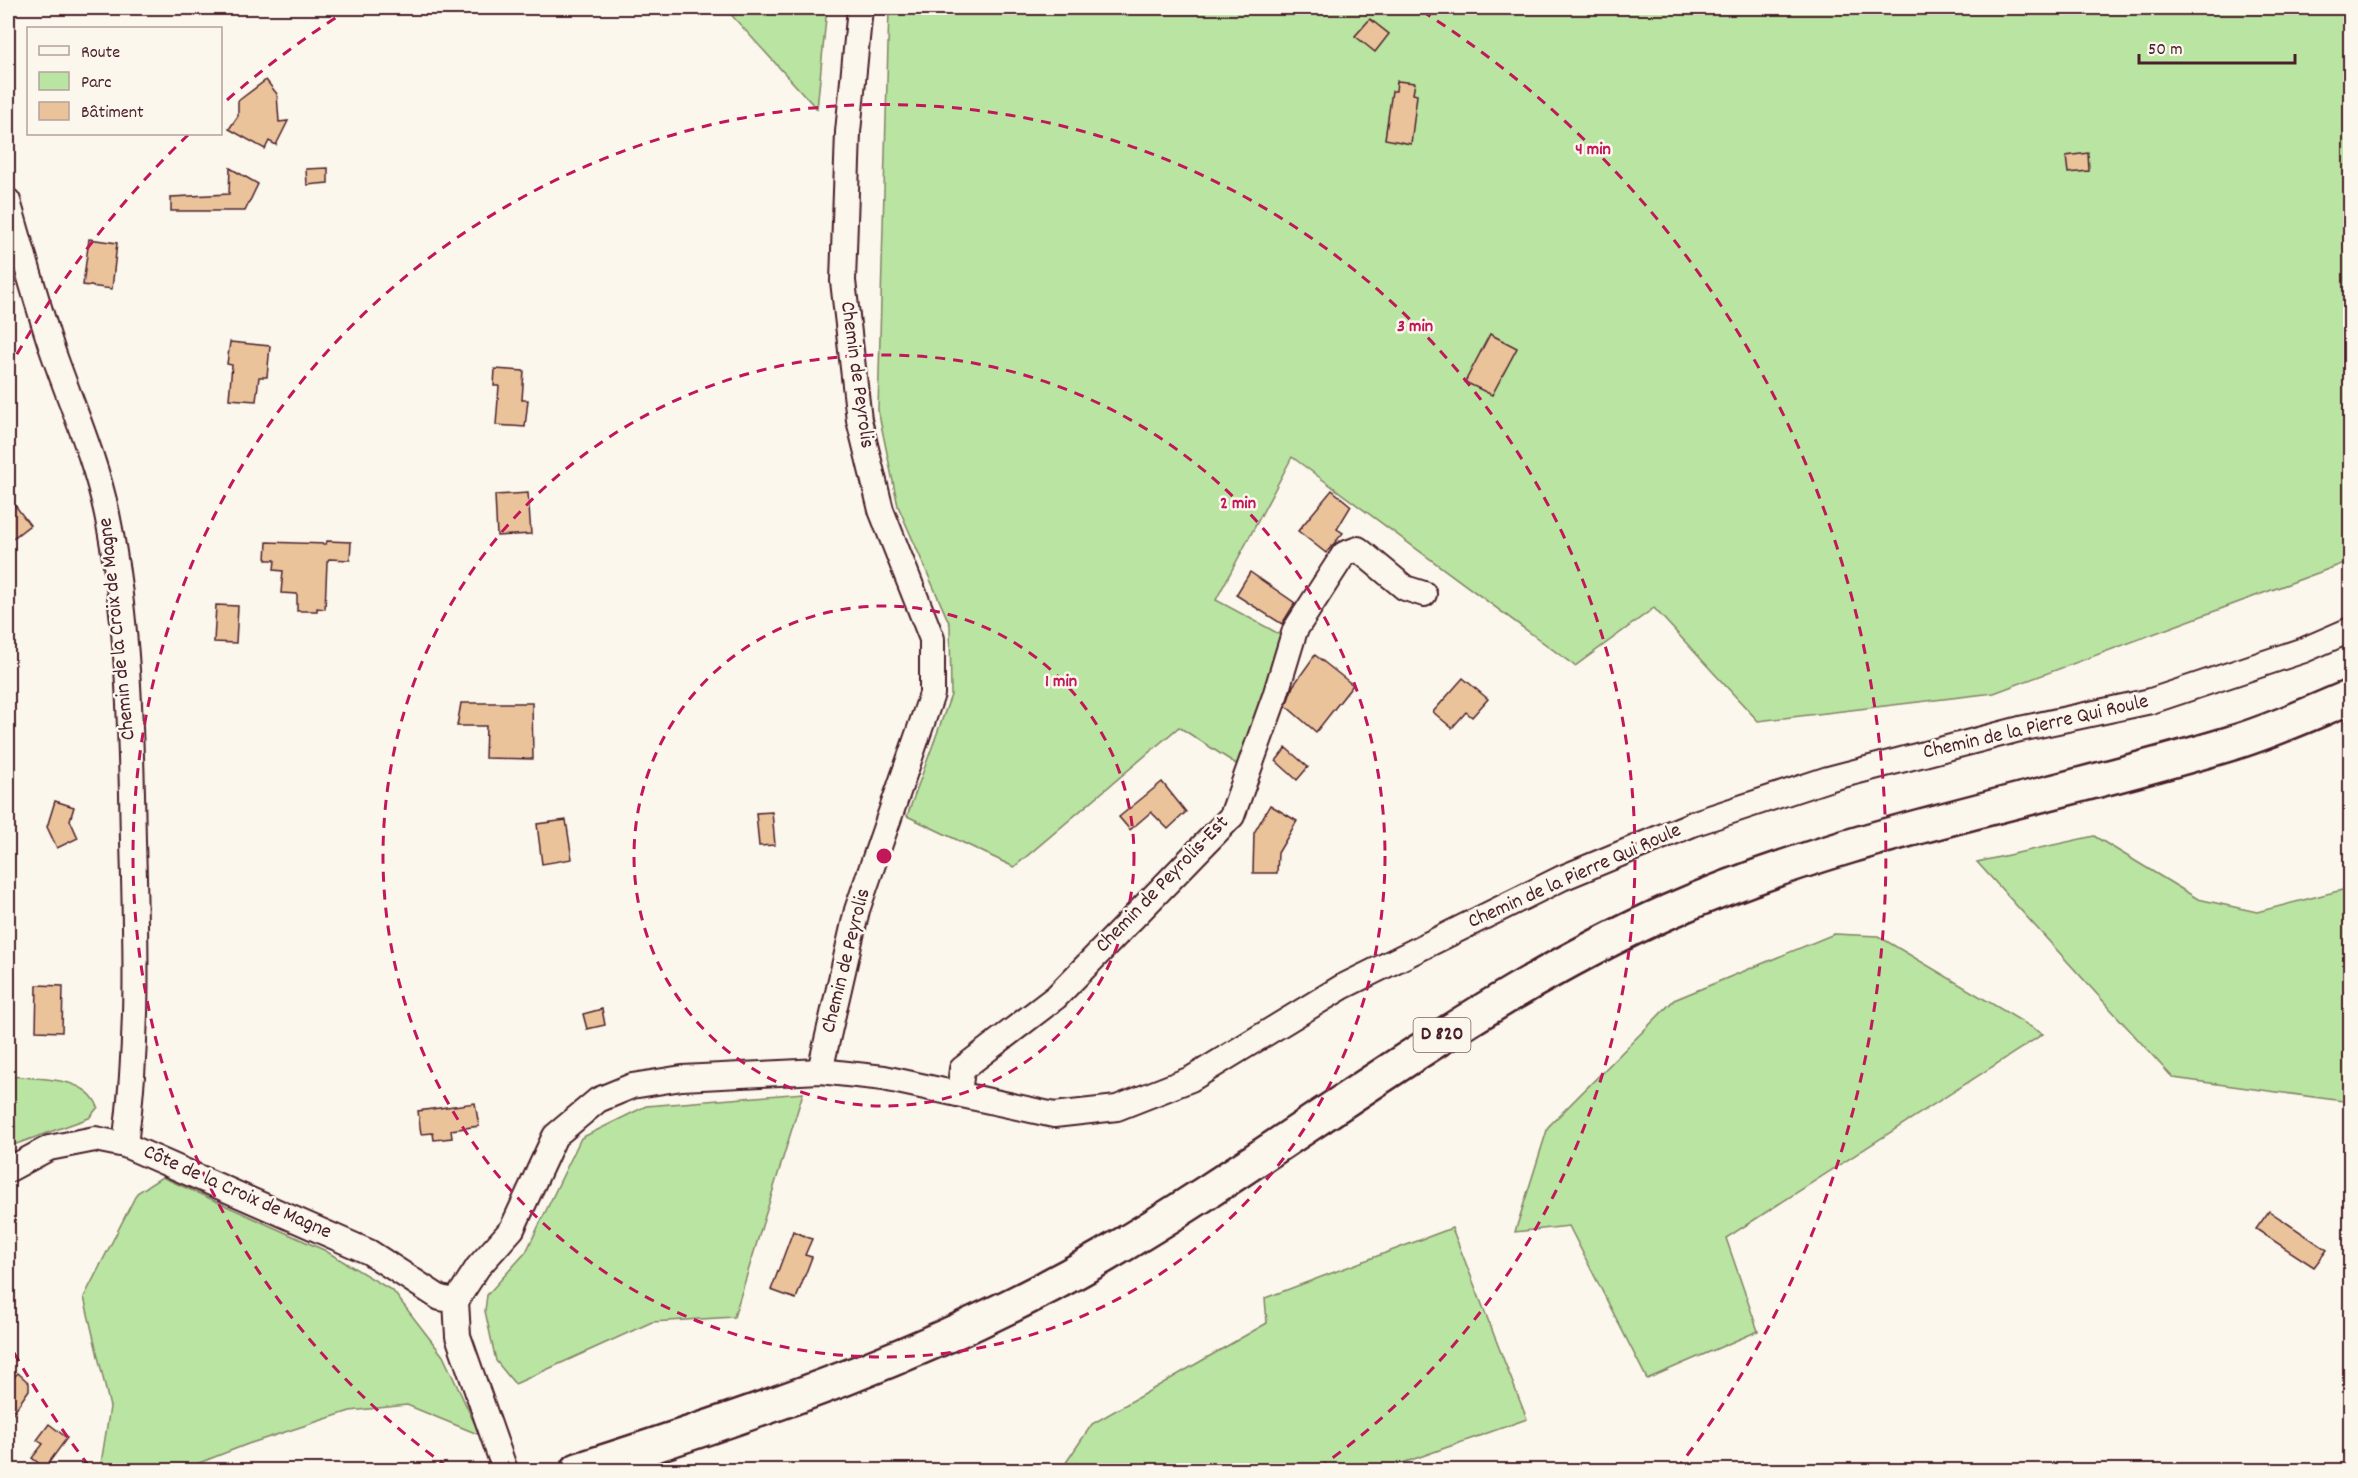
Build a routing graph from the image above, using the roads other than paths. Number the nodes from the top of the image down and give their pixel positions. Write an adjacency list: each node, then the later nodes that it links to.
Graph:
1 (860, 8): 6 (street, Chemin de Peyrolis)
2 (8, 201): 8 (street, Chemin de la Croix de Magne)
3 (1424, 594): 7 (street, Chemin de Peyrolis-Est)
4 (2350, 630): 7 (street, Chemin de la Pierre Qui Roule)
5 (2350, 697): 12 (main road, D 820)
6 (820, 1071): 7 (street, Chemin de la Pierre Qui Roule); 10 (street)
7 (959, 1094)
8 (126, 1145): 9 (street, Côte de la Croix de Magne); 10 (street, Côte de la Croix de Magne)
9 (8, 1170)
10 (456, 1301): 11 (street)
11 (505, 1470)
12 (578, 1470)

